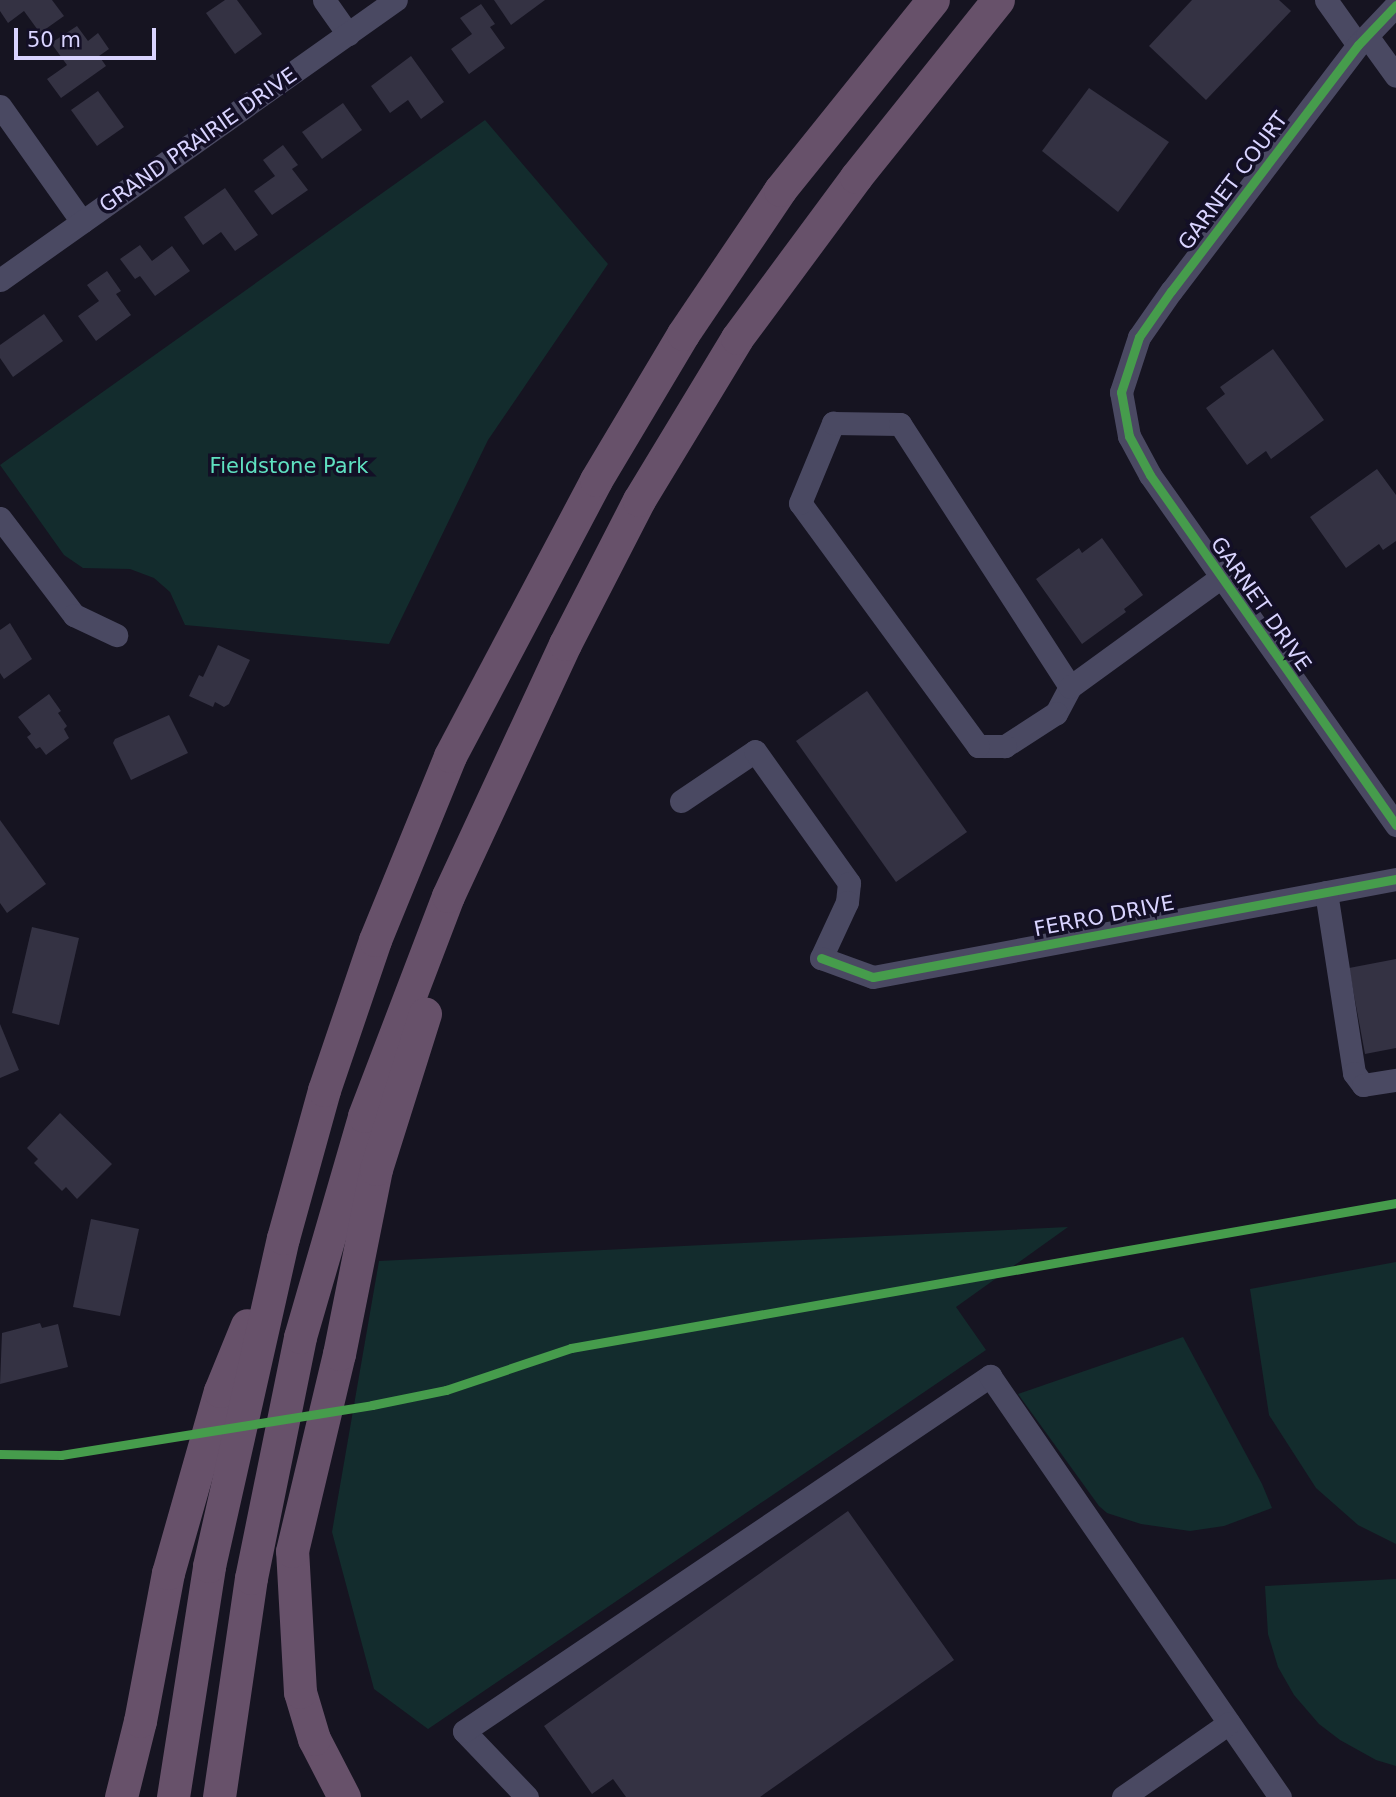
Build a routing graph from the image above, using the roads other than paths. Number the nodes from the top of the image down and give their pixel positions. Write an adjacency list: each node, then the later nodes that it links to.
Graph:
1 (324, 0): 7 (street)
2 (396, 0): 7 (street, GRAND PRAIRIE DRIVE)
3 (933, 0): 24 (highway)
4 (998, 0): 18 (highway)
5 (1326, 0): 8 (street)
6 (1396, 5): 8 (street, GARNET COURT)
7 (348, 34): 11 (street, GRAND PRAIRIE DRIVE)
8 (1362, 40): 9 (street); 13 (street, GARNET COURT)
9 (1396, 76)
10 (0, 106): 11 (street)
11 (82, 222): 12 (street, GRAND PRAIRIE DRIVE)
12 (0, 280)
13 (1121, 392): 15 (street, GARNET DRIVE)
14 (0, 518): 16 (street)
15 (1220, 578): 17 (street); 20 (street, GARNET DRIVE)
16 (116, 635)
17 (1070, 687): 17 (street)
18 (495, 793): 28 (highway); 29 (highway)
19 (681, 801): 22 (street, FERRO DRIVE)
20 (1396, 825)
21 (1396, 879): 22 (street, FERRO DRIVE)
22 (1326, 892): 23 (street)
23 (1396, 1080)
24 (283, 1238): 26 (highway); 27 (highway)
25 (1229, 1723): 30 (street); 31 (street); 32 (street)
26 (121, 1797)
27 (173, 1797)
28 (219, 1797)
29 (344, 1797)
30 (527, 1797)
31 (1124, 1797)
32 (1280, 1797)

